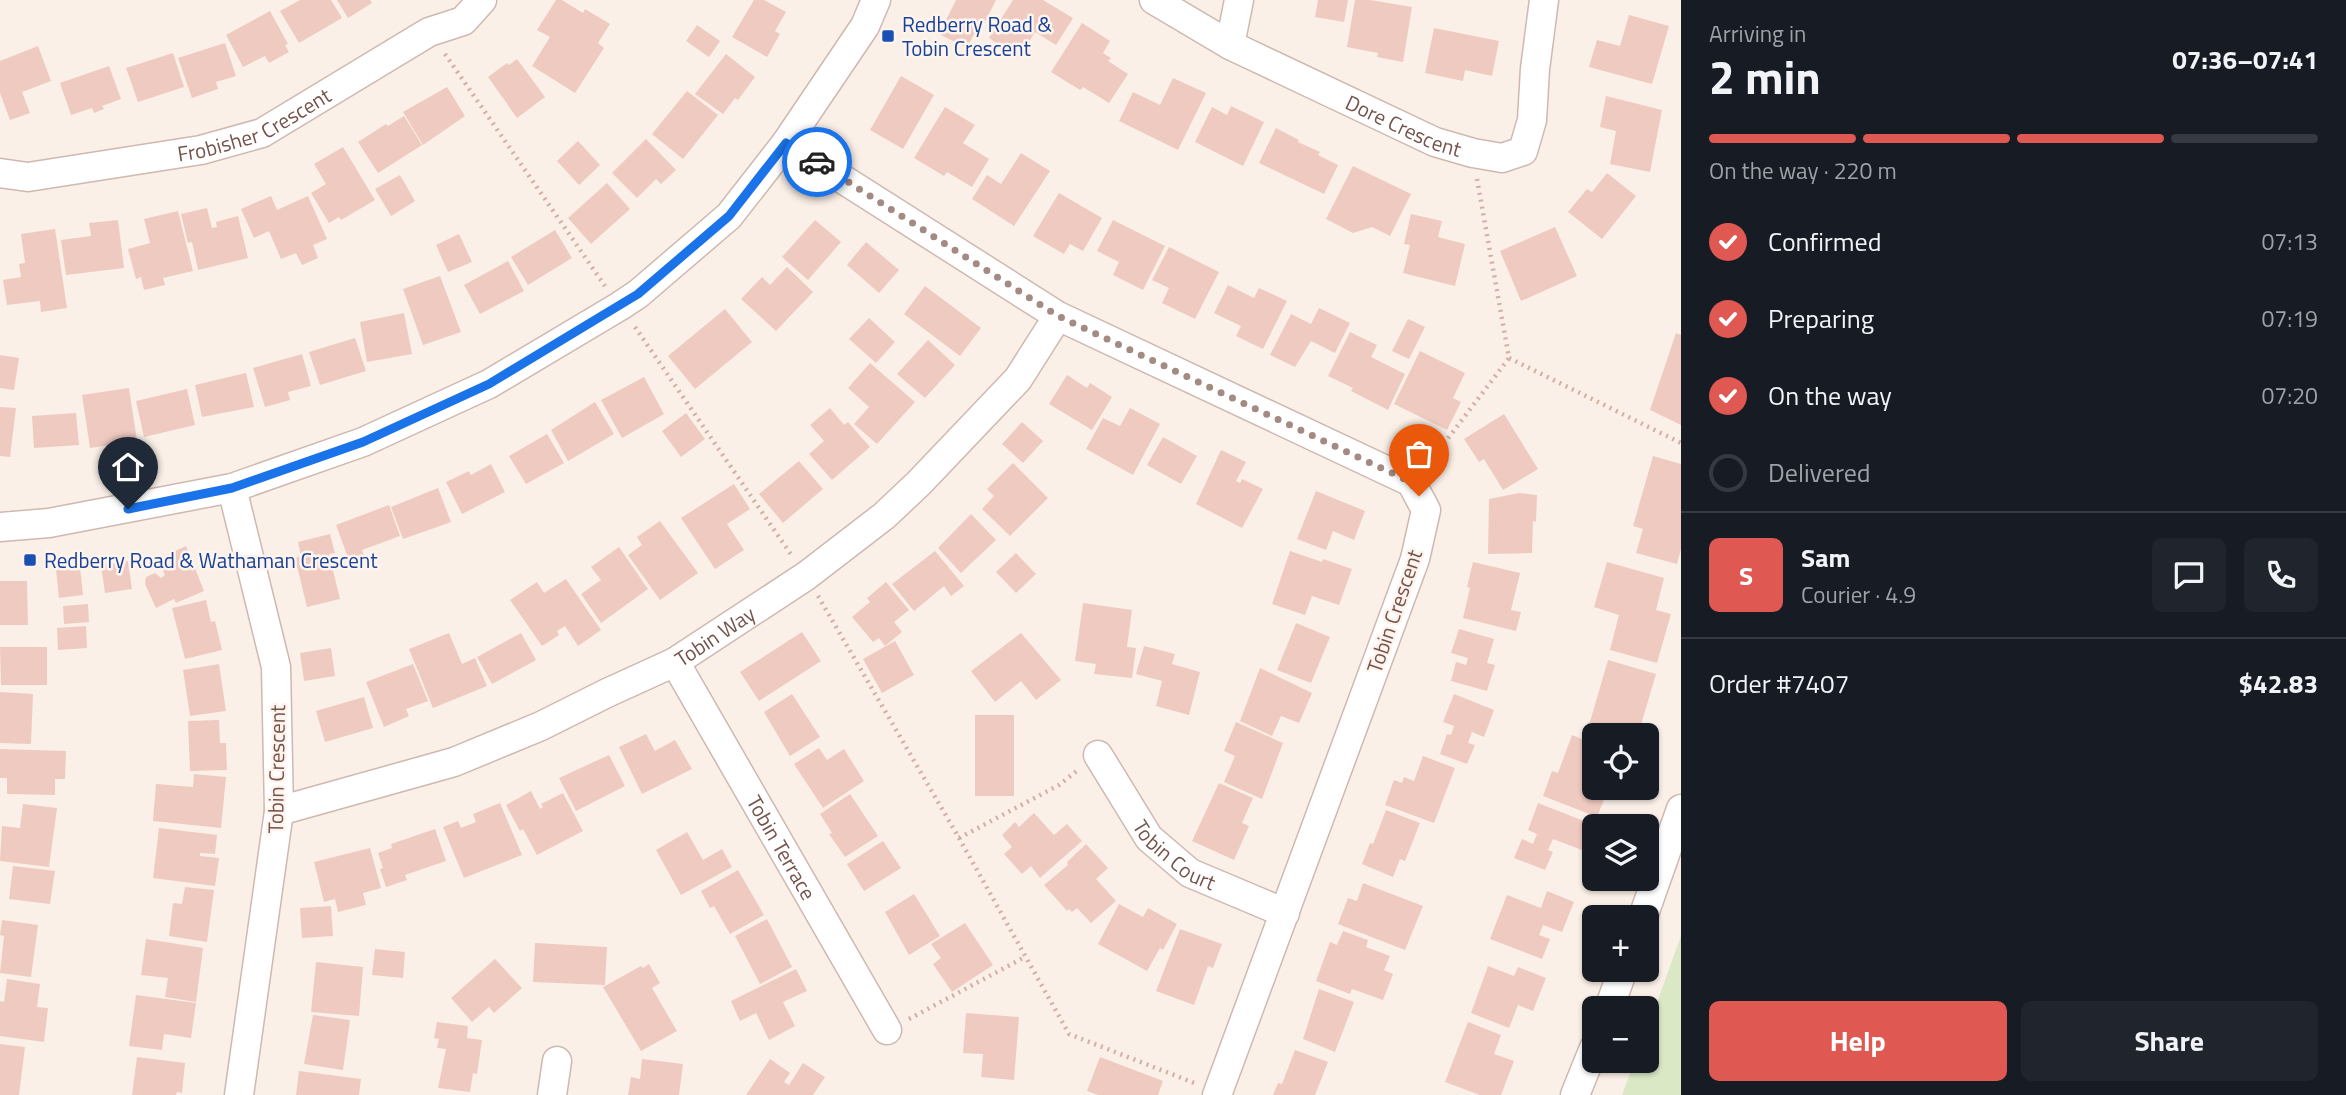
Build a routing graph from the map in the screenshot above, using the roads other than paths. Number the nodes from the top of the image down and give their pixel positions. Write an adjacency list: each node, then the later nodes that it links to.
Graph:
1 (482, 0): 8 (street, Frobisher Crescent)
2 (876, 0): 7 (street)
3 (1154, 0): 6 (street, Dore Crescent)
4 (1239, 0): 6 (street)
5 (1545, 0): 6 (street, Dore Crescent)
6 (1230, 45)
7 (786, 143): 9 (street, Tobin Crescent); 10 (street)
8 (0, 173)
9 (1058, 316): 12 (street, Tobin Way); 17 (street, Tobin Crescent)
10 (232, 488): 11 (street); 15 (street, Tobin Crescent)
11 (0, 527)
12 (675, 662): 15 (street, Tobin Way); 18 (street, Tobin Terrace)
13 (1098, 755): 17 (street, Tobin Court)
14 (1681, 809): 16 (street)
15 (279, 811): 21 (street, Tobin Crescent)
16 (1647, 905)
17 (1285, 914): 23 (street, Tobin Crescent)
18 (887, 1031)
19 (557, 1061): 22 (street)
20 (1584, 1073): 24 (street)
21 (239, 1095)
22 (552, 1095)
23 (1217, 1095)
24 (1576, 1095)

